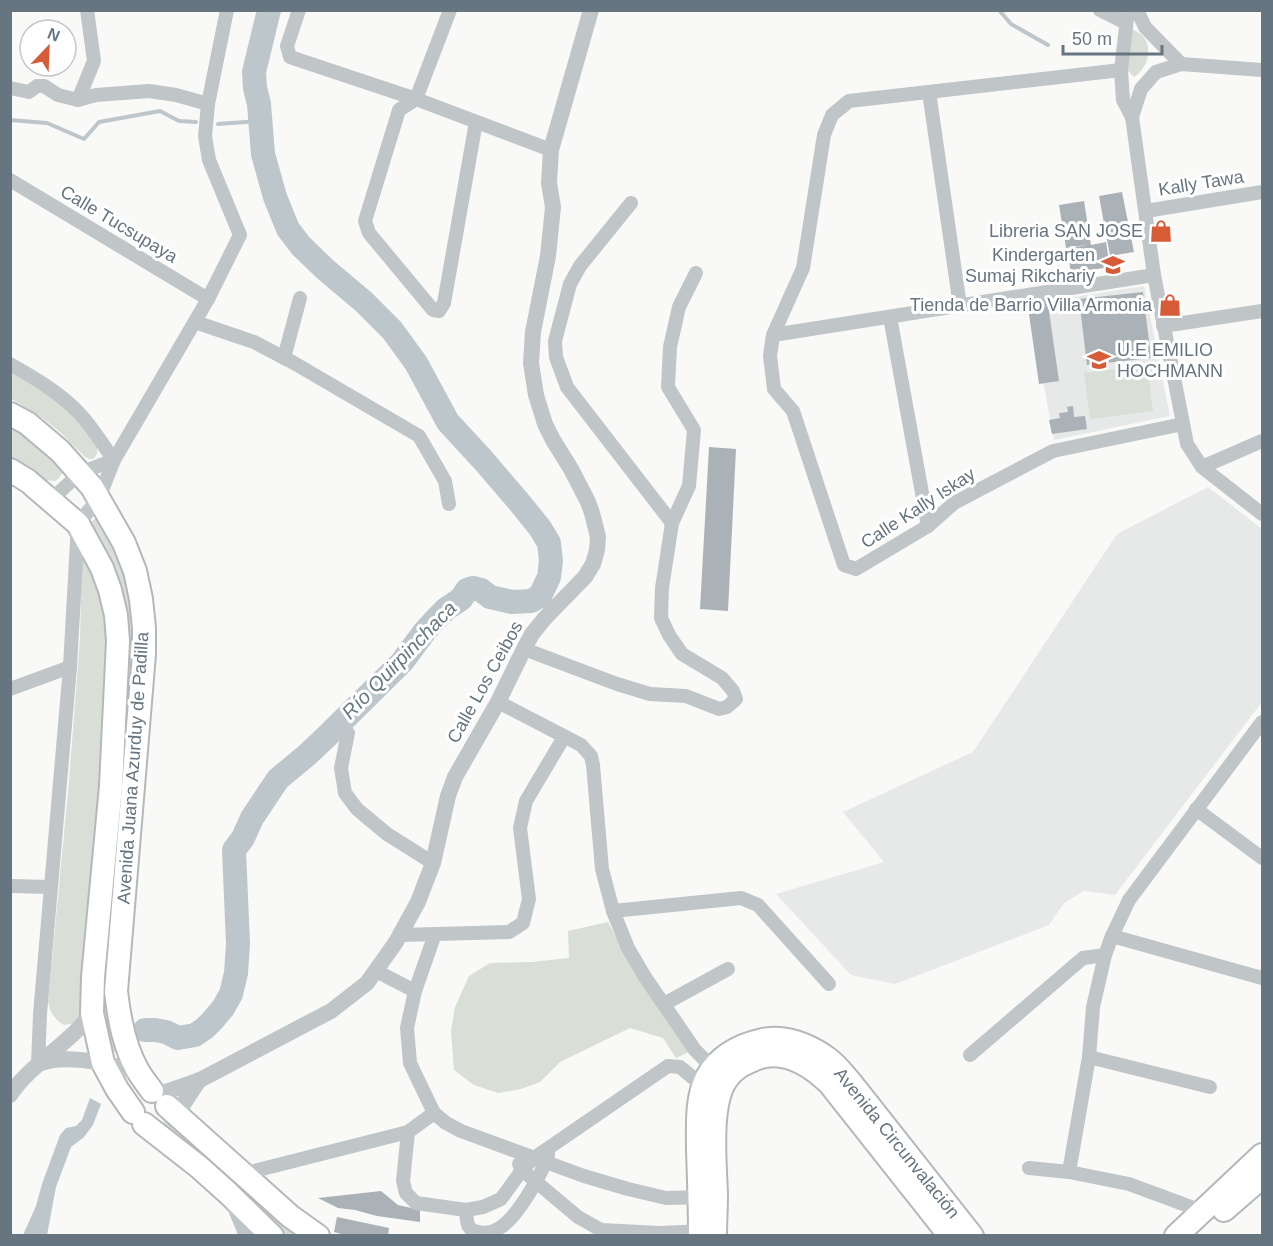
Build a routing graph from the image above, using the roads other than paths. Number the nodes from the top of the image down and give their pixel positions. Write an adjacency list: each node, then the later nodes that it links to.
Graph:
1 (87, 10): 15 (street)
2 (227, 10): 16 (street)
3 (299, 10): 14 (street)
4 (450, 10): 14 (street)
5 (591, 10): 19 (street, Calle Los Ceibos)
6 (1100, 10): 8 (street)
7 (1137, 10): 9 (street)
8 (1127, 17): 10 (street)
9 (1181, 64): 11 (street); 17 (street)
10 (1121, 70): 13 (street); 17 (street)
11 (1263, 70)
12 (10, 88): 15 (street)
13 (929, 92): 28 (street); 33 (street)
14 (416, 99): 18 (street); 18 (street)
15 (78, 100): 16 (street)
16 (208, 104): 27 (street)
17 (1132, 117): 23 (street)
18 (476, 122): 19 (street)
19 (551, 150): 50 (street, Calle Los Ceibos)
20 (10, 180): 27 (street, Calle Tucsupaya)
21 (1263, 192): 23 (street, Kally Tawa)
22 (631, 202): 47 (street)
23 (1146, 211): 25 (street)
24 (696, 273): 47 (street)
25 (1154, 275): 28 (street); 32 (street)
26 (300, 298): 34 (street)
27 (208, 299): 31 (street)
28 (960, 306): 30 (street)
29 (1263, 311): 32 (street)
30 (890, 316): 33 (street); 49 (street)
31 (195, 322): 34 (street); 39 (street)
32 (1163, 326): 37 (street)
33 (773, 335): 49 (street, Calle Kally Iskay)
34 (284, 358): 45 (street)
35 (10, 364): 39 (street)
36 (10, 414): 42 (highway, Avenida Juana Azurduy de Padilla)
37 (1183, 424): 40 (street); 49 (street, Calle Kally Iskay)
38 (1263, 441): 40 (street)
39 (114, 460): 42 (street); 43 (street)
40 (1202, 467): 46 (street)
41 (10, 470): 44 (highway, Avenida Juana Azurduy de Padilla)
42 (80, 473): 43 (highway, Avenida Juana Azurduy de Padilla); 44 (street)
43 (99, 498): 48 (street); 78 (highway, Avenida Juana Azurduy de Padilla)
44 (51, 500): 48 (highway, Avenida Juana Azurduy de Padilla)
45 (449, 504)
46 (1263, 514)
47 (672, 523): 50 (street)
48 (78, 524): 51 (street); 73 (highway, Avenida Juana Azurduy de Padilla)
49 (928, 526)
50 (524, 649): 53 (street, Calle Los Ceibos)
51 (70, 667): 52 (street); 61 (street)
52 (10, 689)
53 (498, 702): 56 (street); 59 (street, Calle Los Ceibos)
54 (1263, 722): 57 (street)
55 (348, 733): 59 (street)
56 (564, 737): 62 (street); 63 (street)
57 (1196, 809): 58 (street); 65 (street)
58 (1263, 858)
59 (433, 863): 64 (street, Calle Los Ceibos)
60 (10, 886): 61 (street)
61 (50, 887): 77 (street)
62 (613, 911): 70 (street); 72 (street)
63 (435, 934): 64 (street); 71 (street)
64 (400, 935): 68 (street, Calle Los Ceibos)
65 (1112, 936): 66 (street); 69 (street)
66 (1105, 955): 74 (street); 75 (street)
67 (728, 969): 72 (street)
68 (376, 971): 71 (street); 80 (street, Calle Los Ceibos)
69 (1263, 978)
70 (829, 984)
71 (415, 991): 84 (street)
72 (664, 1004): 79 (street)
73 (92, 1013): 76 (highway, Avenida Juana Azurduy de Padilla); 77 (street)
74 (970, 1055)
75 (1089, 1057): 81 (street); 92 (street)
76 (103, 1063): 77 (street); 78 (street); 85 (highway, Avenida Juana Azurduy de Padilla)
77 (38, 1065): 82 (street)
78 (138, 1071): 83 (highway, Avenida Juana Azurduy de Padilla)
79 (708, 1077): 89 (street); 97 (highway, Avenida Circunvalación); 105 (highway, Avenida Circunvalación)
80 (200, 1080): 83 (street, Calle Los Ceibos); 83 (street, Calle Los Ceibos)
81 (1210, 1087)
82 (10, 1095)
83 (164, 1102): 85 (highway); 93 (highway, Avenida Juana Azurduy de Padilla)
84 (434, 1113): 86 (street); 87 (street)
85 (139, 1118): 96 (highway, Avenida Juana Azurduy de Padilla)
86 (408, 1132): 93 (street); 98 (street)
87 (510, 1150): 89 (street); 91 (street)
88 (1263, 1155): 99 (highway)
89 (540, 1160): 91 (street); 95 (street); 97 (street)
90 (1029, 1168): 92 (street)
91 (522, 1170): 95 (street); 98 (street)
92 (1069, 1172): 99 (street)
93 (242, 1174): 103 (highway, Avenida Juana Azurduy de Padilla)
94 (1263, 1177): 107 (highway)
95 (536, 1182): 98 (street); 100 (street)
96 (228, 1192): 101 (street); 102 (highway, Avenida Juana Azurduy de Padilla)
97 (707, 1197): 100 (highway, Avenida Circunvalación); 104 (highway, Avenida Circunvalación)
98 (466, 1210)
99 (1202, 1210): 106 (highway)
100 (707, 1233)
101 (246, 1236)
102 (272, 1236)
103 (318, 1236)
104 (950, 1236)
105 (972, 1236)
106 (1176, 1236)
107 (1196, 1236)

